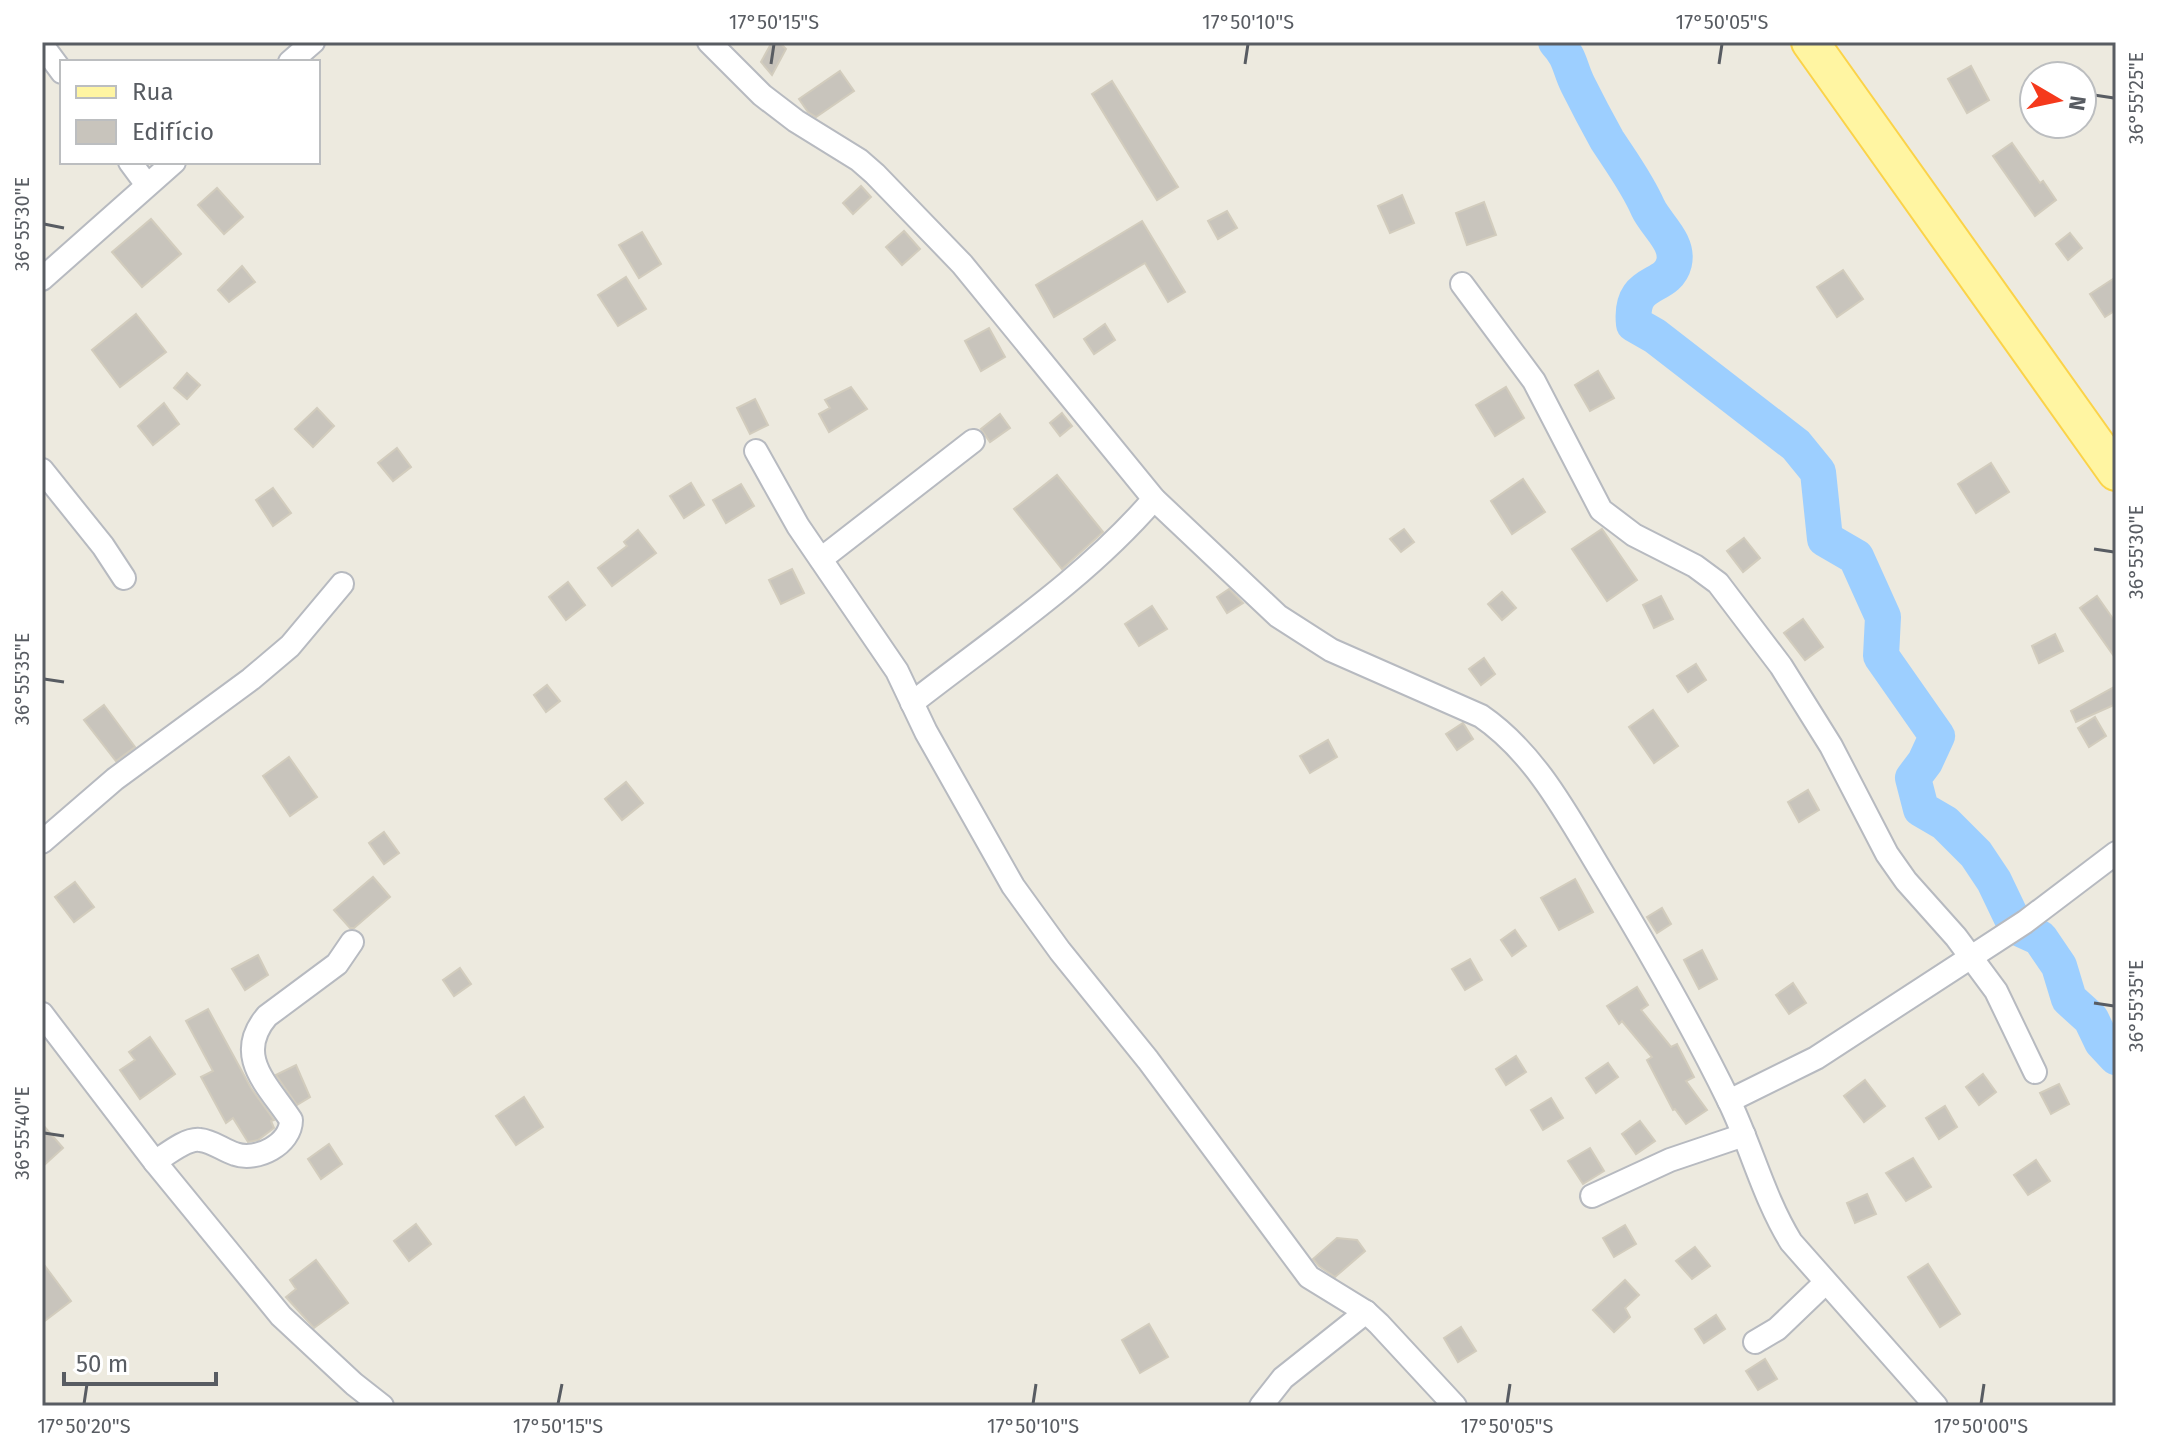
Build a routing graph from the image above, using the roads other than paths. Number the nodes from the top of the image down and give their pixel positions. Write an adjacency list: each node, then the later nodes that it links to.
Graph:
1 (313, 42): 5 (street)
2 (709, 42): 16 (street)
3 (1810, 42): 15 (main road)
4 (42, 45): 6 (street)
5 (292, 60)
6 (60, 69)
7 (131, 164): 9 (street)
8 (172, 164): 9 (street)
9 (147, 185): 10 (street)
10 (42, 279)
11 (1462, 284): 24 (street)
12 (973, 441): 17 (street)
13 (756, 451): 17 (street)
14 (42, 470): 18 (street)
15 (2116, 472)
16 (1154, 499): 20 (street); 27 (street)
17 (821, 559): 20 (street)
18 (124, 578)
19 (342, 584): 21 (street)
20 (912, 703): 32 (street)
21 (42, 842)
22 (2116, 853): 24 (street)
23 (352, 942): 29 (street)
24 (1972, 957): 26 (street); 27 (street)
25 (42, 1014): 29 (street)
26 (2035, 1072)
27 (1729, 1101): 28 (street)
28 (1744, 1135): 30 (street); 31 (street)
29 (155, 1162): 34 (street)
30 (1592, 1196)
31 (1825, 1283): 33 (street); 37 (street)
32 (1366, 1312): 35 (street); 36 (street)
33 (1755, 1342)
34 (382, 1406)
35 (1261, 1406)
36 (1455, 1406)
37 (1936, 1406)

